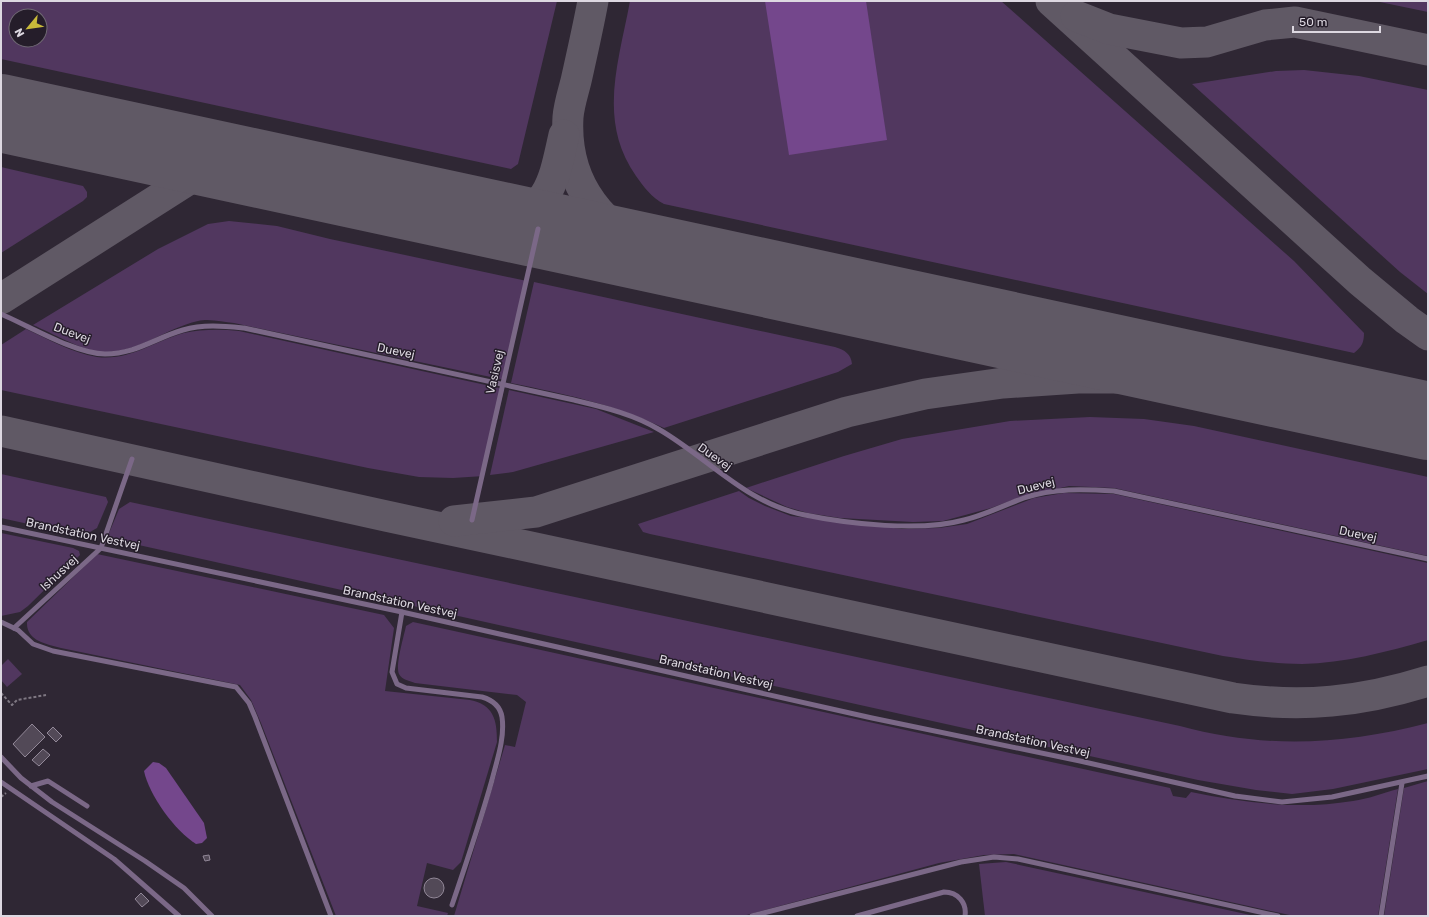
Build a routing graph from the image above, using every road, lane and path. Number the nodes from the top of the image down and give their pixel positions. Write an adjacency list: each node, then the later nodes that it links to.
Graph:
1 (538, 229): 3 (lane, Vasisvej)
2 (1, 314): 3 (lane, Duevej)
3 (503, 384): 5 (lane, Vasisvej); 8 (lane, Duevej)
4 (132, 459): 7 (lane, Ishusvej)
5 (472, 520)
6 (1, 527): 7 (lane, Brandstation Vestvej)
7 (101, 548): 9 (lane, Brandstation Vestvej); 11 (lane, Ishusvej)
8 (1428, 559)
9 (402, 612): 17 (lane, Brandstation Vestvej); 20 (lane)
10 (1, 622): 11 (lane)
11 (14, 628): 23 (lane)
12 (1, 693): 13 (path)
13 (46, 695)
14 (1, 758): 18 (lane)
15 (1428, 776): 17 (lane, Brandstation Vestvej)
16 (1, 782): 21 (lane)
17 (1402, 783): 28 (lane)
18 (31, 786): 19 (lane); 22 (lane)
19 (87, 806)
20 (452, 906)
21 (179, 916)
22 (212, 916)
23 (331, 916)
24 (752, 916): 27 (lane)
25 (857, 916): 26 (lane)
26 (965, 916)
27 (1278, 916)
28 (1381, 916)

